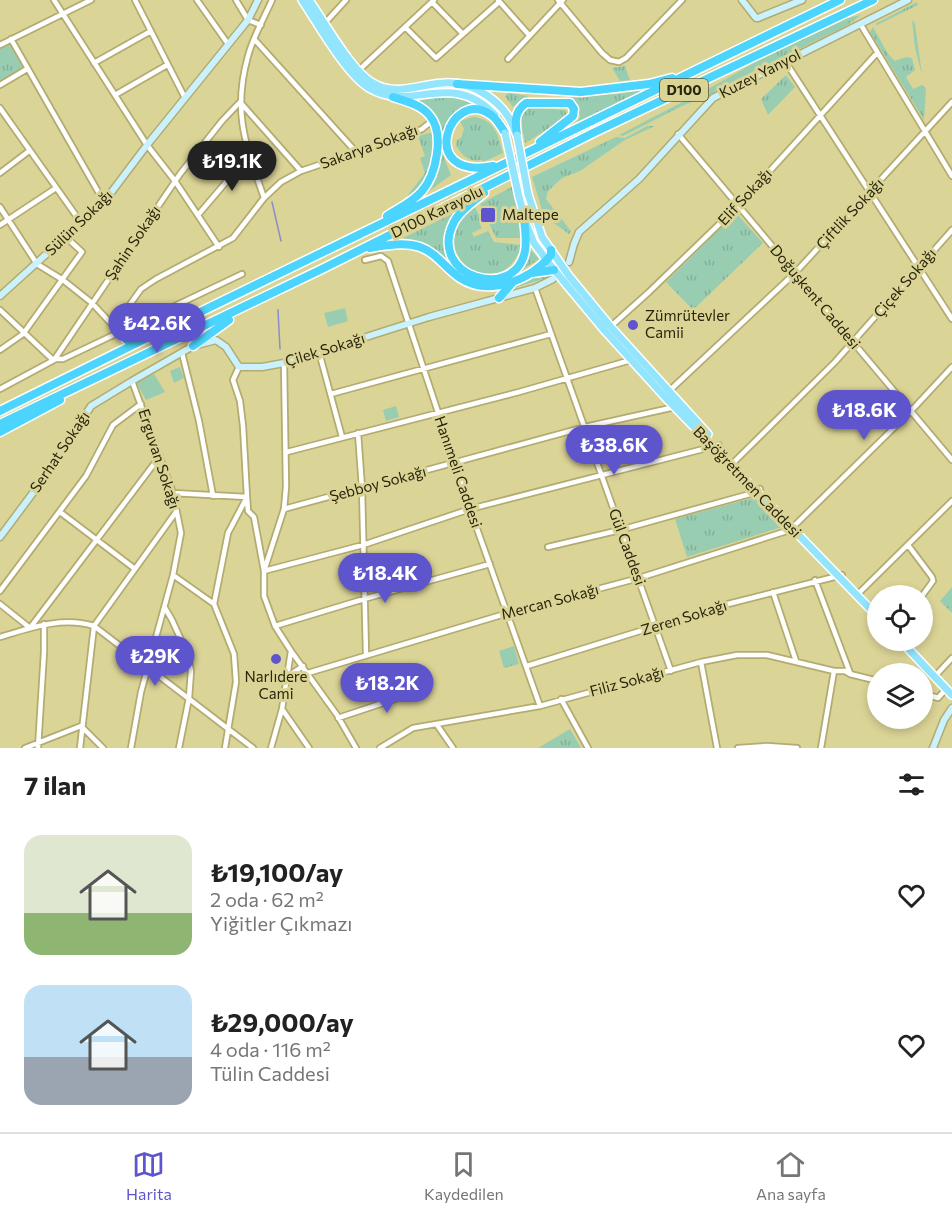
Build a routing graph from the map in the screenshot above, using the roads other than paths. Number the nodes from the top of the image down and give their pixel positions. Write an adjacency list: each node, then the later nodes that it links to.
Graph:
1 (54, 0): 20 (street)
2 (91, 0): 20 (street)
3 (135, 0): 26 (street)
4 (197, 0): 31 (street)
5 (237, 0): 21 (street)
6 (258, 0): 21 (main road, Sülün Sokağı)
7 (272, 0): 23 (street)
8 (302, 0): 44 (main road)
9 (309, 0): 22 (main road)
10 (346, 0): 22 (street)
11 (682, 0): 19 (street)
12 (742, 0): 13 (main road)
13 (802, 0)
14 (840, 0): 40 (highway, D100 Karayolu / D100)
15 (873, 0): 65 (highway, D100 Karayolu / D100)
16 (908, 0): 24 (main road, Kuzey Yanyol)
17 (433, 1): 25 (street); 27 (street)
18 (499, 1): 27 (street); 28 (street)
19 (561, 1): 28 (street)
20 (62, 14): 29 (street); 36 (street)
21 (248, 20): 23 (street); 31 (main road, Sülün Sokağı)
22 (325, 23): 39 (main road)
23 (261, 25): 30 (street)
24 (861, 25): 33 (street); 35 (main road, Kuzey Yanyol)
25 (405, 27): 27 (street); 39 (street)
26 (151, 31): 36 (street); 37 (street)
27 (464, 34)
28 (529, 35): 34 (street)
29 (11, 39): 32 (street); 38 (street)
30 (255, 40): 46 (street); 57 (street)
31 (228, 44): 45 (main road, Sülün Sokağı)
32 (0, 45)
33 (877, 53): 49 (street, Elif Sokağı); 51 (street)
34 (508, 59)
35 (785, 61): 49 (street); 53 (main road, Kuzey Yanyol)
36 (94, 63): 43 (street)
37 (168, 65): 43 (street); 45 (street)
38 (27, 69): 42 (street); 69 (street)
39 (359, 70): 41 (main road)
40 (693, 72): 41 (highway); 59 (highway, D100 Karayolu / D100)
41 (457, 84): 54 (main road)
42 (0, 85)
43 (115, 95): 55 (street)
44 (393, 97): 50 (highway); 52 (main road)
45 (185, 98): 55 (main road, Sülün Sokağı)
46 (240, 102): 58 (street); 61 (street); 64 (street, Şahin Sokağı)
47 (952, 102): 51 (street, Çiftlik Sokağı)
48 (0, 108): 56 (street)
49 (819, 116): 67 (street); 70 (street, Elif Sokağı)
50 (433, 120): 57 (street, Sakarya Sokağı); 78 (highway)
51 (924, 132): 63 (street); 67 (street, Çiftlik Sokağı)
52 (505, 133): 60 (highway); 73 (main road, Başöğretmen Caddesi, bridge)
53 (678, 134): 70 (street, Doğuşkent Caddesi); 85 (main road, Kuzey Yanyol)
54 (517, 135): 59 (highway); 81 (main road, Başöğretmen Caddesi, bridge)
55 (147, 146): 64 (street); 69 (main road, Sülün Sokağı)
56 (29, 151): 62 (street); 66 (street)
57 (356, 152): 61 (street, Sakarya Sokağı)
58 (250, 154): 68 (street); 72 (street)
59 (523, 155): 60 (highway, D100 Karayolu / D100)
60 (505, 163): 78 (highway, D100 Karayolu / D100)
61 (301, 171): 68 (street, Sakarya Sokağı)
62 (0, 173)
63 (952, 177)
64 (175, 181): 72 (street); 97 (street, Şahin Sokağı)
65 (496, 183): 73 (highway); 82 (highway, D100 Karayolu / D100)
66 (56, 188): 74 (street); 75 (street)
67 (870, 193): 87 (street); 88 (street, Çiftlik Sokağı)
68 (264, 198): 80 (street, Sakarya Sokağı)
69 (104, 202): 75 (main road, Sülün Sokağı)
70 (738, 206): 88 (street, Doğuşkent Caddesi); 102 (street, Elif Sokağı)
71 (0, 207): 74 (street)
72 (198, 214): 80 (street)
73 (524, 219): 84 (main road, Başöğretmen Caddesi)
74 (8, 220): 76 (street); 86 (street)
75 (82, 224): 79 (main road, Sülün Sokağı)
76 (0, 225)
77 (952, 230): 87 (street, Çiçek Sokağı)
78 (362, 234): 107 (highway, D100 Karayolu / D100)
79 (67, 237): 86 (main road, Sülün Sokağı); 92 (street)
80 (219, 247): 103 (street, Sakarya Sokağı)
81 (551, 250): 84 (highway); 102 (main road, Başöğretmen Caddesi)
82 (358, 251): 93 (highway); 98 (highway, D100 Karayolu / D100)
83 (365, 260): 101 (street, Hanımeli Caddesi)
84 (547, 260): 90 (highway); 91 (main road, Başöğretmen Caddesi)
85 (569, 262)
86 (37, 264): 92 (street); 95 (main road, Sülün Sokağı)
87 (918, 268): 100 (street); 106 (street, Çiçek Sokağı)
88 (795, 273): 106 (street, Doğuşkent Caddesi); 123 (street, Çiftlik Sokağı)
89 (242, 274): 103 (street)
90 (528, 274): 91 (highway); 93 (highway)
91 (553, 274): 94 (main road, Çilek Sokağı); 102 (main road, Başöğretmen Caddesi)
92 (63, 280): 97 (street); 104 (street)
93 (513, 281): 96 (highway)
94 (535, 288): 96 (main road, Çilek Sokağı); 105 (street, Gül Caddesi)
95 (0, 296)
96 (499, 297): 101 (main road, Çilek Sokağı)
97 (92, 303): 103 (street); 112 (street, Şahin Sokağı)
98 (251, 304): 108 (highway); 118 (highway, D100 Karayolu / D100)
99 (0, 310): 104 (street)
100 (952, 319)
101 (408, 324): 110 (main road, Çilek Sokağı); 117 (street, Hanımeli Caddesi)
102 (608, 329): 113 (main road, Başöğretmen Caddesi); 123 (main road, Başöğretmen Caddesi)
103 (119, 331): 107 (highway); 112 (street)
104 (23, 334): 109 (street); 112 (street)
105 (551, 334): 117 (street); 119 (street, Gül Caddesi)
106 (853, 342): 126 (street, Doğuşkent Caddesi); 139 (street, Çiçek Sokağı)
107 (132, 345): 127 (highway, D100 Karayolu / D100)
108 (193, 346): 111 (main road); 115 (main road)
109 (0, 350)
110 (319, 352): 114 (main road, Çilek Sokağı); 122 (street)
111 (182, 353): 120 (main road); 144 (street)
112 (54, 360): 121 (street)
113 (631, 360): 119 (street); 123 (main road, Başöğretmen Caddesi)
114 (284, 363): 115 (main road, Çilek Sokağı); 135 (street)
115 (239, 367): 145 (street)
116 (952, 367): 126 (street)
117 (423, 368): 122 (street); 128 (street, Hanımeli Caddesi)
118 (100, 375): 129 (highway, D100 Karayolu / D100); 131 (highway)
119 (567, 378): 128 (street); 130 (street, Gül Caddesi)
120 (132, 381): 124 (street, Erguvan Sokağı); 153 (main road, Serhat Sokağı)
121 (0, 389)
122 (331, 394): 133 (street)
123 (666, 394): 125 (main road, Başöğretmen Caddesi)
124 (141, 404): 136 (street, Erguvan Sokağı); 149 (street)
125 (678, 406): 130 (street, Şebboy Sokağı); 134 (main road, Başöğretmen Caddesi)
126 (912, 410): 137 (street, Doğuşkent Caddesi); 151 (street)
127 (0, 411)
128 (438, 413): 132 (street); 138 (street, Hanımeli Caddesi)
129 (0, 424)
130 (585, 428): 138 (street, Şebboy Sokağı); 140 (street, Gül Caddesi)
131 (0, 432)
132 (358, 434): 133 (street); 141 (street)
133 (342, 437): 135 (street)
134 (717, 446): 139 (main road, Başöğretmen Caddesi); 140 (street)
135 (287, 452): 147 (street)
136 (160, 456): 143 (street, Erguvan Sokağı); 154 (street)
137 (952, 460)
138 (455, 463): 141 (street, Şebboy Sokağı); 148 (street, Hanımeli Caddesi)
139 (733, 464): 142 (main road, Başöğretmen Caddesi)
140 (602, 476): 148 (street); 152 (street, Gül Caddesi)
141 (362, 488): 147 (street, Şebboy Sokağı); 155 (street)
142 (758, 491): 151 (main road, Başöğretmen Caddesi); 152 (street)
143 (173, 493): 144 (street); 150 (street, Erguvan Sokağı)
144 (213, 496): 145 (street)
145 (247, 497): 160 (street); 171 (street)
146 (952, 501): 156 (street)
147 (284, 509): 160 (street)
148 (471, 509): 155 (street); 158 (street, Hanımeli Caddesi)
149 (60, 512): 154 (street); 166 (street)
150 (176, 512): 159 (street); 161 (street, Erguvan Sokağı)
151 (793, 527): 162 (main road, Başöğretmen Caddesi); 163 (street, Mercan Sokağı)
152 (620, 530): 157 (street); 163 (street, Gül Caddesi)
153 (0, 537)
154 (96, 541): 159 (street); 180 (street)
155 (363, 545): 160 (street); 169 (street)
156 (908, 545): 165 (street); 168 (street)
157 (548, 547)
158 (490, 564): 169 (street); 175 (street, Hanımeli Caddesi)
159 (135, 569): 177 (street)
160 (264, 571): 178 (street)
161 (173, 575): 171 (street); 174 (street, Erguvan Sokağı)
162 (840, 576): 164 (street, Zeren Sokağı); 168 (main road, Başöğretmen Caddesi); 173 (main road, Başöğretmen Caddesi)
163 (639, 578): 175 (street, Mercan Sokağı); 179 (street, Gül Caddesi)
164 (815, 580): 167 (street, Zeren Sokağı); 195 (street)
165 (930, 585)
166 (0, 591)
167 (773, 592): 179 (street, Zeren Sokağı); 187 (street)
168 (859, 592): 170 (main road, Başöğretmen Caddesi)
169 (364, 598): 178 (street); 185 (street)
170 (867, 600)
171 (214, 603): 210 (street)
172 (0, 604): 180 (street)
173 (867, 605)
174 (164, 607): 191 (street, Erguvan Sokağı); 202 (street)
175 (508, 613): 185 (street, Mercan Sokağı); 190 (street, Hanımeli Caddesi)
176 (44, 624): 177 (street); 180 (street); 211 (street)
177 (94, 626): 191 (street); 209 (street)
178 (275, 626): 182 (street)
179 (656, 627): 190 (street, Zeren Sokağı); 193 (street, Gül Caddesi)
180 (30, 628): 181 (street)
181 (0, 637)
182 (291, 651): 189 (street); 197 (street)
183 (911, 651): 200 (main road)
184 (915, 651): 196 (main road)
185 (366, 654): 194 (street, Mercan Sokağı)
186 (952, 658): 196 (street)
187 (796, 661): 188 (street, Filiz Sokağı); 192 (street, Filiz Sokağı)
188 (701, 662): 193 (street, Filiz Sokağı); 225 (street)
189 (303, 666): 194 (street); 197 (street)
190 (527, 666): 204 (street, Hanımeli Caddesi)
191 (148, 668): 202 (street); 216 (street, Erguvan Sokağı)
192 (834, 670): 195 (street, Filiz Sokağı); 228 (street)
193 (671, 671): 203 (street, Filiz Sokağı)
194 (308, 673): 207 (street)
195 (850, 674): 198 (street, Filiz Sokağı)
196 (937, 674): 200 (main road)
197 (288, 676): 206 (street)
198 (867, 678)
199 (428, 688): 207 (street)
200 (950, 691): 201 (street)
201 (933, 696)
202 (189, 698): 210 (street); 217 (street)
203 (561, 699): 204 (street, Filiz Sokağı); 224 (street)
204 (540, 706): 208 (street, Filiz Sokağı)
205 (952, 708): 229 (main road)
206 (282, 709): 220 (street); 221 (street)
207 (338, 717): 222 (street)
208 (437, 725): 212 (street, Filiz Sokağı); 223 (street)
209 (81, 726): 211 (street); 214 (street); 215 (street)
210 (229, 729): 218 (street); 219 (street)
211 (38, 745): 213 (street)
212 (383, 747)
213 (25, 748)
214 (80, 748)
215 (104, 748)
216 (131, 748)
217 (178, 748)
218 (225, 748)
219 (253, 748)
220 (271, 748)
221 (309, 748)
222 (356, 748)
223 (453, 748)
224 (588, 748)
225 (717, 748)
226 (738, 748): 227 (street)
227 (797, 748)
228 (821, 748)
229 (933, 748)

